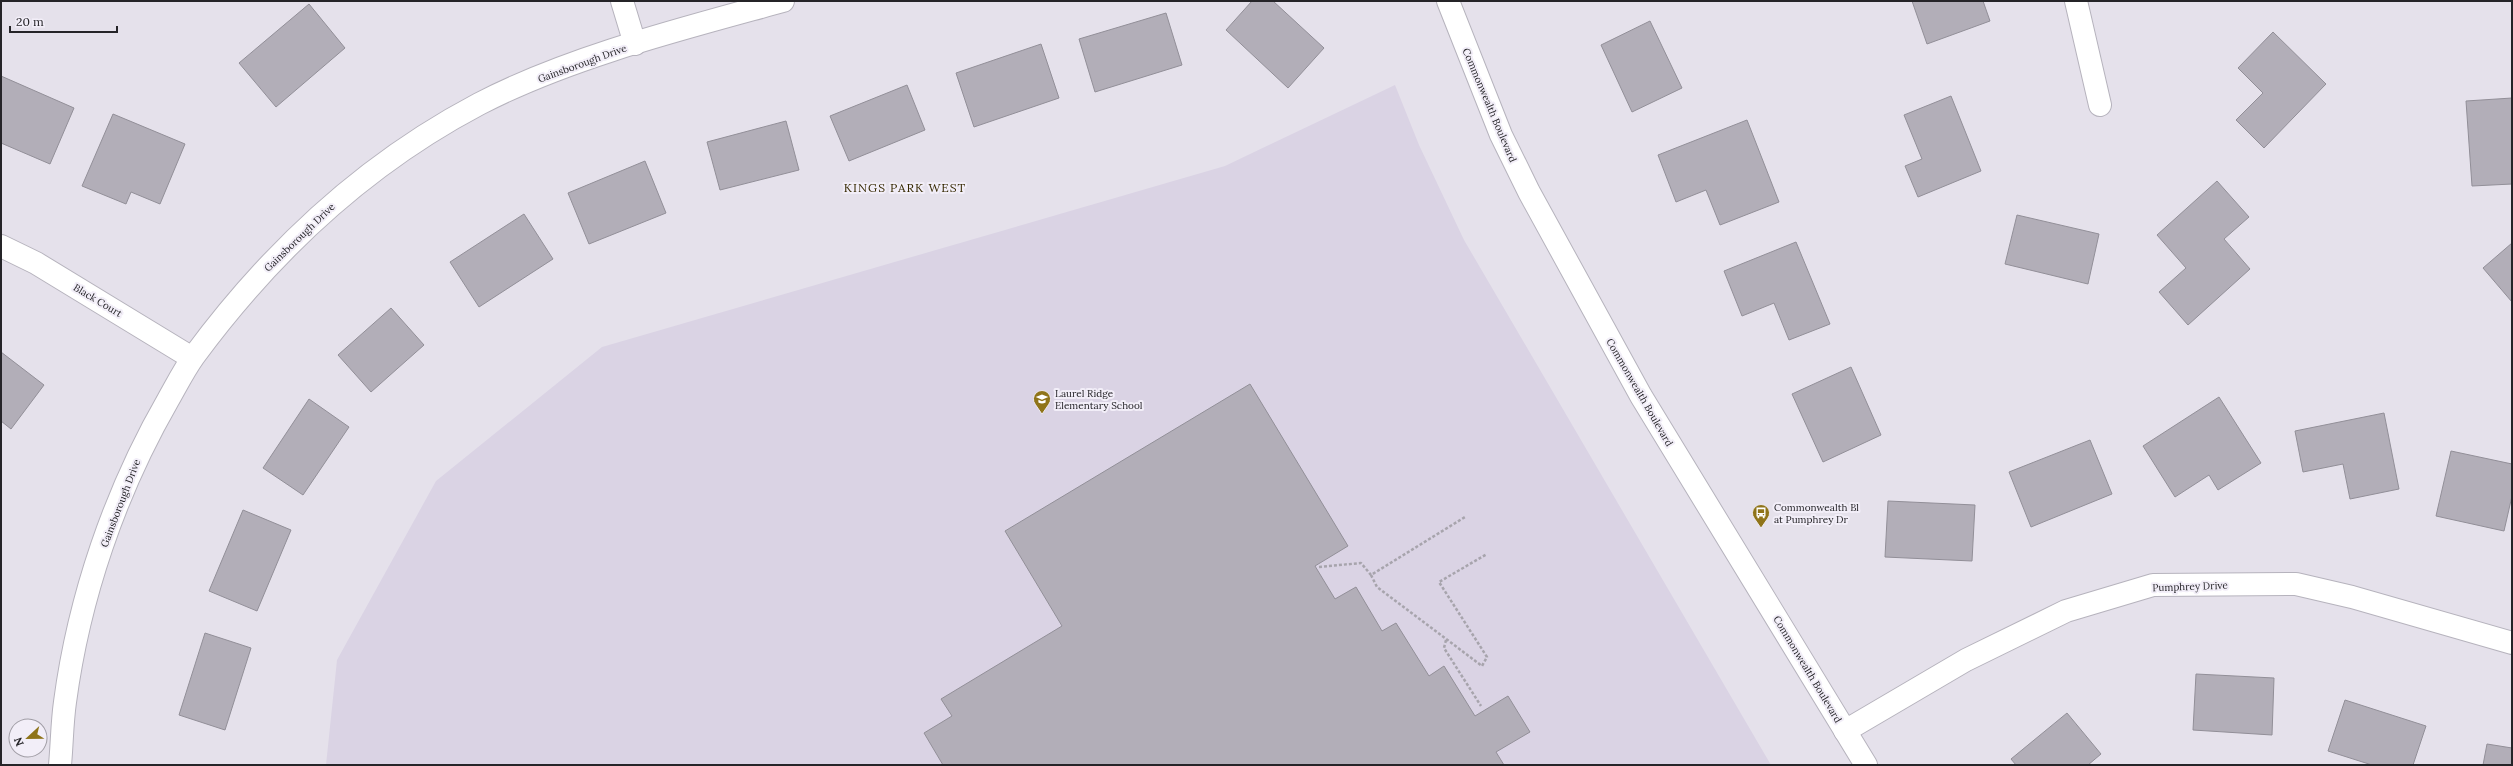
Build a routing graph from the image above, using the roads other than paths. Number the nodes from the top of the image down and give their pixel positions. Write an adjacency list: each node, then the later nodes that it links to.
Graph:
1 (622, 1): 5 (street)
2 (783, 1): 5 (street, Gainsborough Drive)
3 (1448, 1): 10 (street, Commonwealth Boulevard)
4 (2076, 1): 6 (street)
5 (635, 44): 8 (street, Gainsborough Drive)
6 (2100, 105)
7 (1, 246): 8 (street, Black Court)
8 (192, 358): 11 (street, Gainsborough Drive)
9 (2512, 643): 10 (street, Pumphrey Drive)
10 (1845, 731): 12 (street, Commonwealth Boulevard)
11 (60, 765)
12 (1866, 765)

